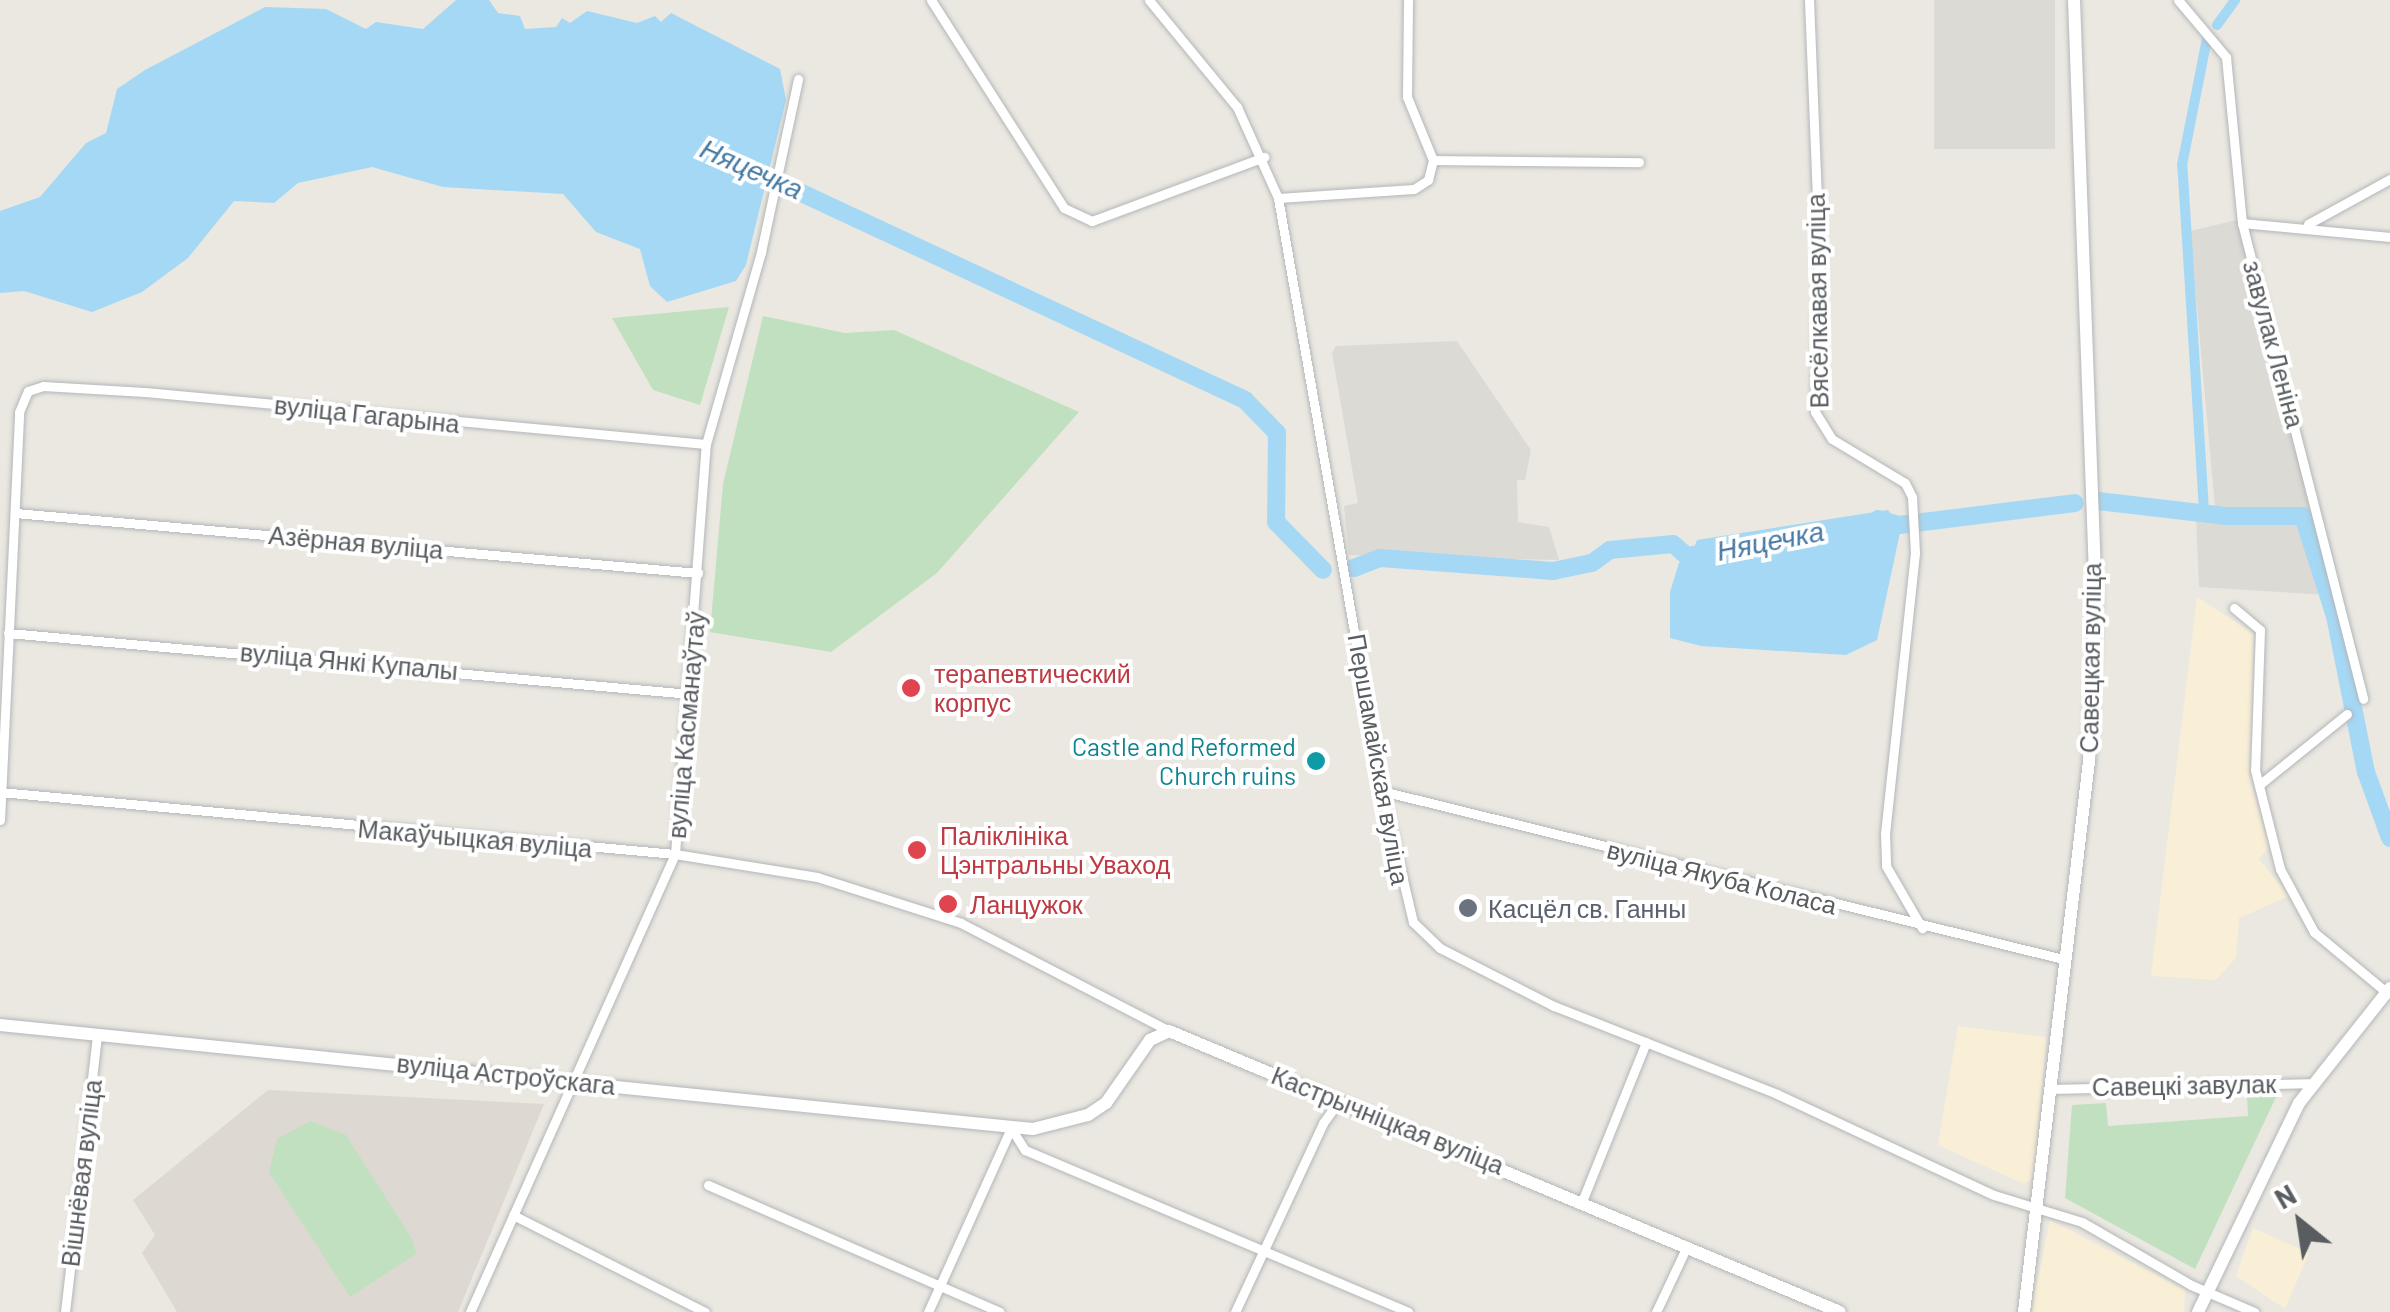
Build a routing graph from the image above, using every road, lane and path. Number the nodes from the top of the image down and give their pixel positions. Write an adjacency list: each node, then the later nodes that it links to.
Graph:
1 (931, 0): 8 (street)
2 (1149, 0): 8 (street, Першамайская вуліца)
3 (1408, 0): 9 (street)
4 (1809, 0): 30 (street, Вясёлкавая вуліца)
5 (2074, 0): 31 (street, Савецкая вуліца)
6 (2178, 0): 13 (street, завулак Леніна)
7 (798, 79): 16 (street, вуліца Касманаўтаў)
8 (1264, 157): 12 (street, Першамайская вуліца)
9 (1433, 160): 10 (street); 12 (street)
10 (1639, 162)
11 (2390, 178): 14 (street)
12 (1278, 198): 25 (street, Першамайская вуліца)
13 (2242, 223): 14 (street); 22 (street, завулак Леніна)
14 (2306, 226): 15 (street)
15 (2390, 236)
16 (706, 444): 17 (street, вуліца Гагарына); 18 (street, вуліца Касманаўтаў)
17 (14, 513): 18 (street, Азёрная вуліца); 20 (street)
18 (698, 573): 21 (street, вуліца Касманаўтаў)
19 (2234, 608): 24 (street)
20 (8, 633): 21 (street, вуліца Янкі Купалы); 26 (street)
21 (690, 694): 28 (street, вуліца Касманаўтаў)
22 (2363, 700)
23 (2347, 714): 24 (street)
24 (2259, 785): 32 (street)
25 (1382, 791): 30 (street, вуліца Якуба Коласа); 36 (street, Першамайская вуліца)
26 (1, 792): 27 (street); 28 (street, Макаўчыцкая вуліца)
27 (0, 820)
28 (675, 854): 29 (street, Макаўчыцкая вуліца); 37 (street, вуліца Касманаўтаў)
29 (943, 916): 34 (street, Кастрычніцкая вуліца)
30 (1922, 928): 31 (street, вуліца Якуба Коласа)
31 (2063, 960): 39 (street, Савецкая вуліца)
32 (2388, 990): 38 (street)
33 (0, 1026): 35 (street, вуліца Астроўскага)
34 (1169, 1031): 40 (street, Кастрычніцкая вуліца); 41 (street, вуліца Астроўскага)
35 (97, 1035): 37 (street, вуліца Астроўскага); 50 (street, Вішнёвая вуліца)
36 (1646, 1042): 43 (street); 44 (street, Першамайская вуліца)
37 (573, 1081): 41 (street, вуліца Астроўскага); 45 (street, вуліца Касманаўтаў)
38 (2314, 1083): 39 (street, Савецкі завулак); 49 (street)
39 (2054, 1089): 44 (street, Савецкая вуліца)
40 (1340, 1100): 43 (street, Кастрычніцкая вуліца); 47 (street)
41 (1011, 1128): 47 (street); 48 (street)
42 (708, 1185): 48 (street)
43 (1583, 1200): 46 (street, Кастрычніцкая вуліца)
44 (2039, 1209): 49 (street, Першамайская вуліца); 59 (street, Савецкая вуліца)
45 (513, 1216): 51 (street, вуліца Касманаўтаў); 52 (street)
46 (1688, 1244): 57 (street); 58 (street, Кастрычніцкая вуліца)
47 (1263, 1250): 55 (street); 56 (street)
48 (940, 1285): 53 (street); 54 (street)
49 (2208, 1293): 60 (street); 61 (street, Першамайская вуліца)
50 (66, 1312)
51 (470, 1312)
52 (705, 1312)
53 (928, 1312)
54 (1000, 1312)
55 (1236, 1312)
56 (1408, 1312)
57 (1656, 1312)
58 (1840, 1312)
59 (2024, 1312)
60 (2198, 1312)
61 (2254, 1312)

